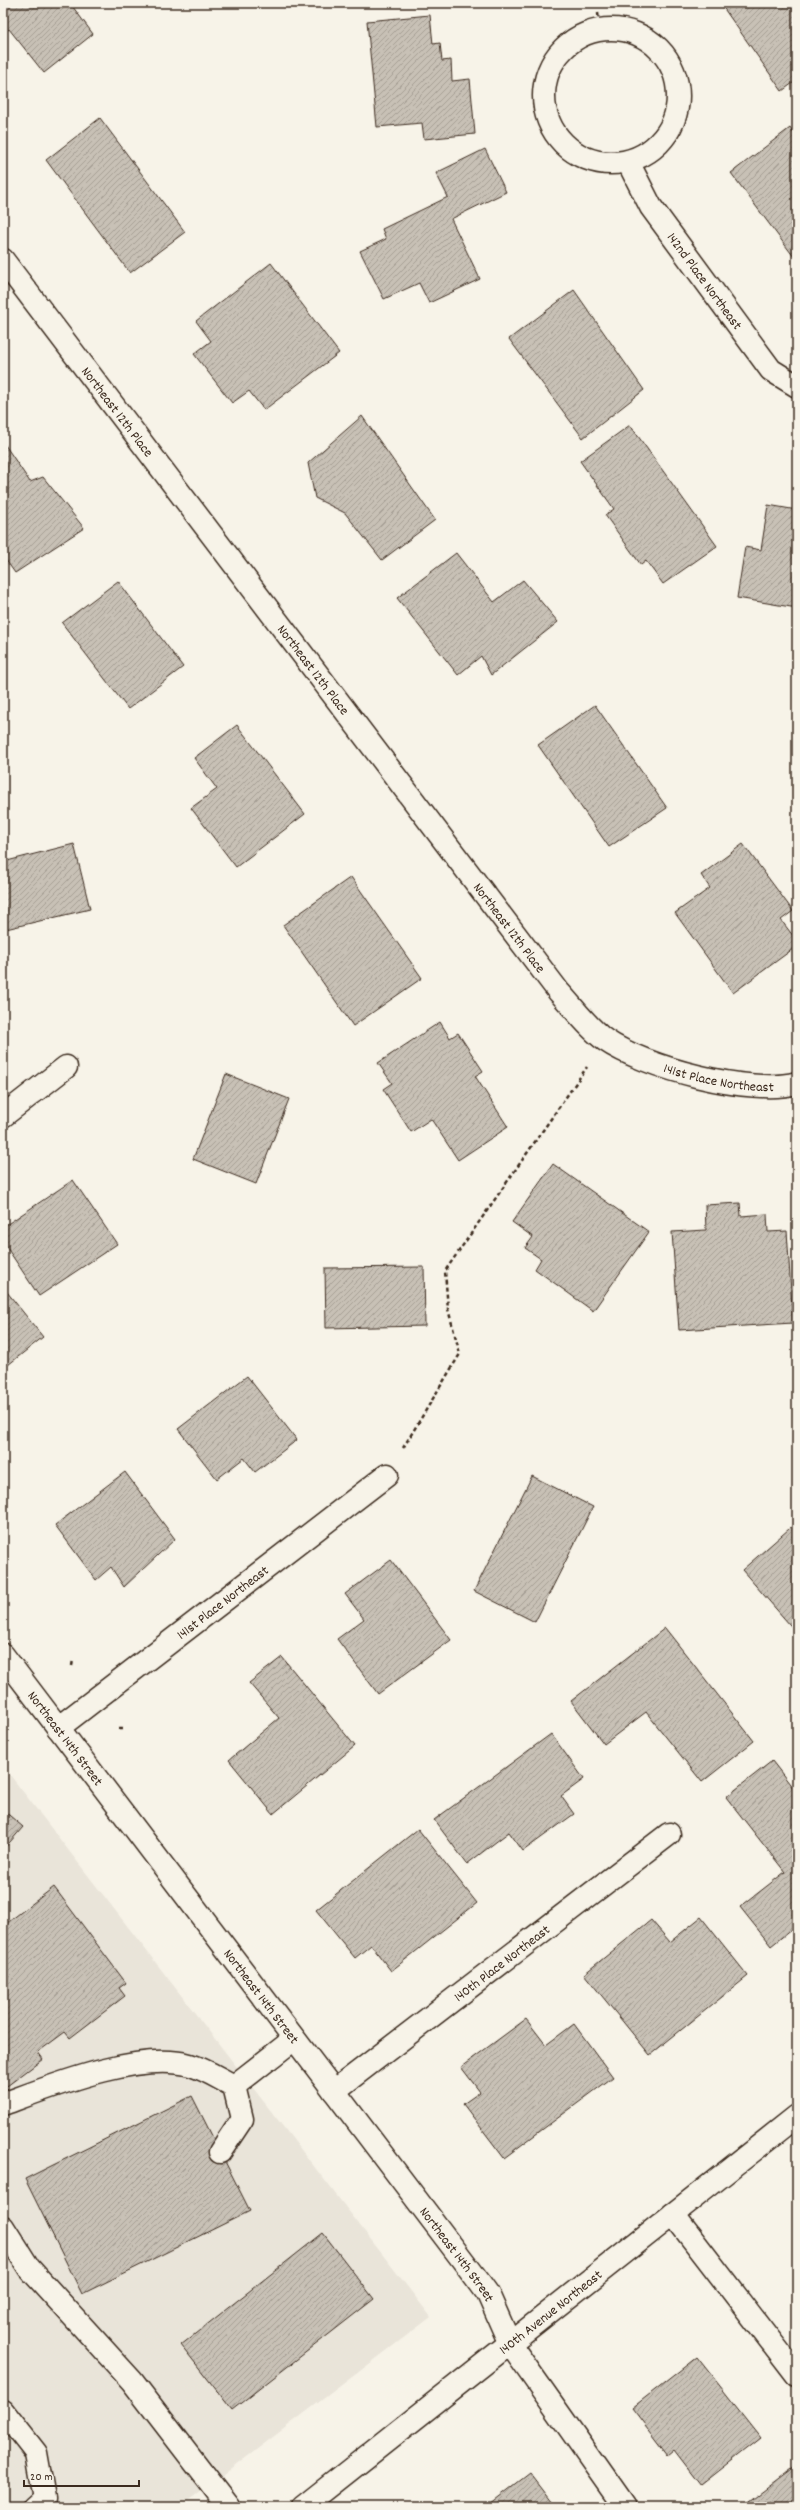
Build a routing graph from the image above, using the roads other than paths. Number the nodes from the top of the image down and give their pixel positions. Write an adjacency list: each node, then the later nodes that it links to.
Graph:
1 (628, 162): 1 (street); 3 (street, 142nd Place Northeast)
2 (3, 260): 4 (street, Northeast 12th Place)
3 (797, 386)
4 (642, 1059): 6 (street, 141st Place Northeast)
5 (66, 1067): 7 (street)
6 (797, 1083)
7 (3, 1116)
8 (387, 1475): 10 (street, 141st Place Northeast)
9 (3, 1655): 10 (street, Northeast 14th Street)
10 (58, 1728): 12 (street, Northeast 14th Street)
11 (669, 1834): 14 (street, 140th Place Northeast)
12 (294, 2038): 13 (street); 14 (street, Northeast 14th Street)
13 (234, 2086): 15 (street); 17 (street)
14 (334, 2091): 20 (street, Northeast 14th Street)
15 (3, 2104)
16 (797, 2116): 18 (street, 140th Avenue Northeast)
17 (220, 2152)
18 (672, 2214): 20 (street, 140th Avenue Northeast); 21 (street)
19 (3, 2227): 24 (street)
20 (510, 2344): 25 (street, 140th Avenue Northeast); 26 (street, Northeast 14th Street)
21 (793, 2360)
22 (3, 2412): 23 (street)
23 (34, 2507)
24 (230, 2507)
25 (303, 2507)
26 (625, 2507)

